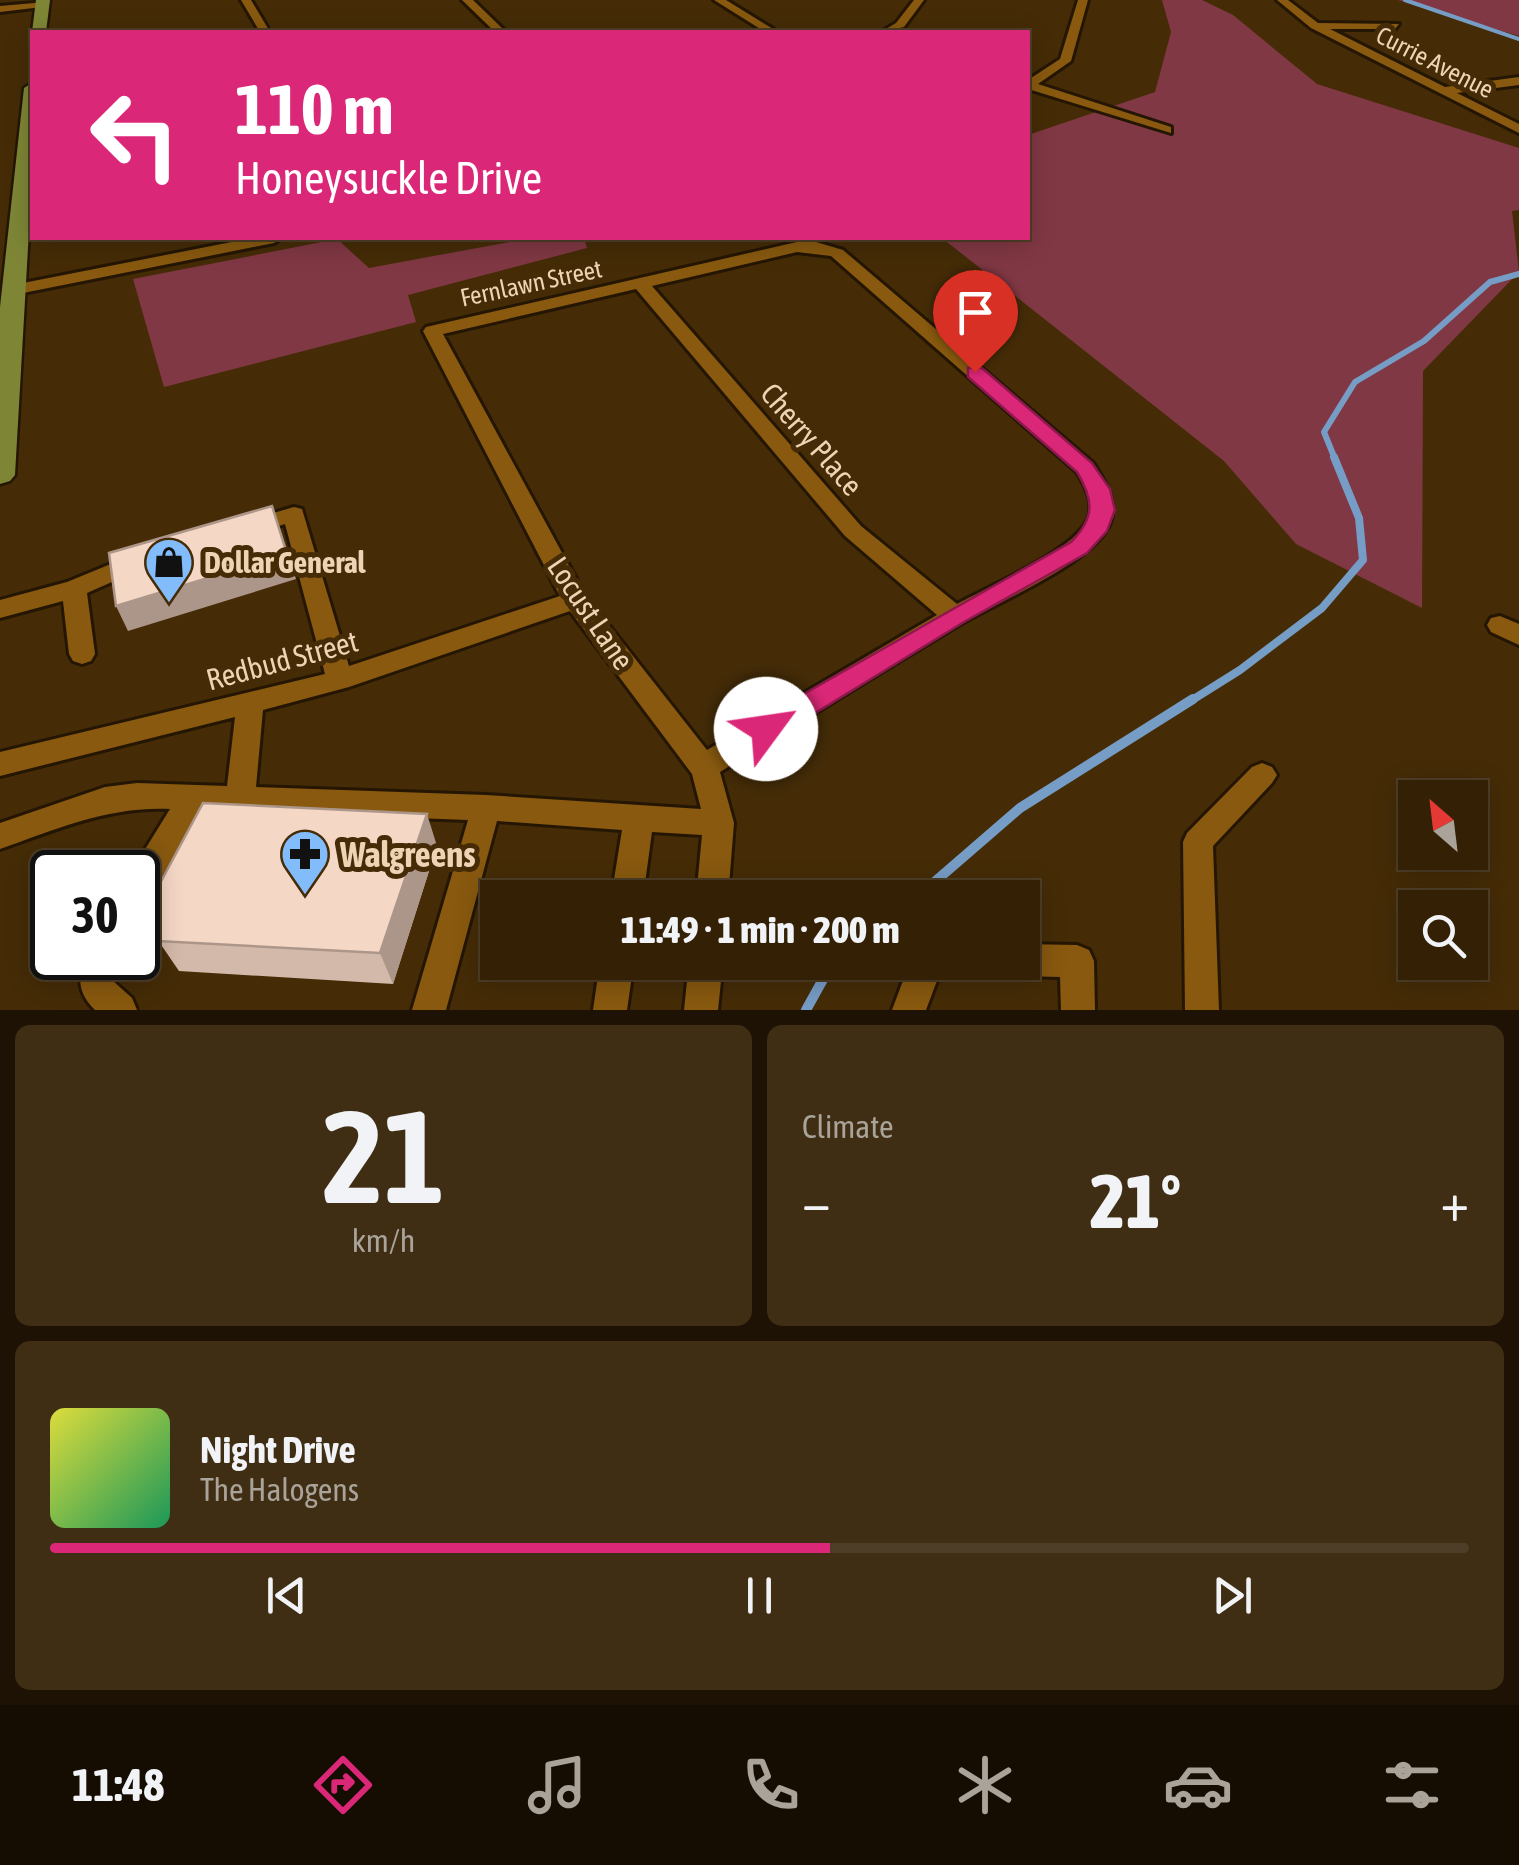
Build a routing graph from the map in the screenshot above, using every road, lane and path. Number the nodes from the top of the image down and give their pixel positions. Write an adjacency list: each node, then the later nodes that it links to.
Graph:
1 (246, 0): 12 (street)
2 (466, 0): 13 (street)
3 (719, 0): 14 (street)
4 (919, 0): 15 (street)
5 (1083, 0): 17 (street)
6 (1282, 0): 9 (street, Currie Avenue)
7 (43, 2): 8 (street); 11 (main road)
8 (0, 9)
9 (1316, 26): 10 (street); 19 (street, Currie Avenue)
10 (1395, 26)
11 (39, 30)
12 (265, 30)
13 (499, 30)
14 (769, 30)
15 (890, 30)
16 (1519, 81): 19 (street)
17 (1030, 84)
18 (1030, 86): 21 (street)
19 (1440, 91): 20 (street, Currie Avenue)
20 (1519, 129)
21 (1166, 130)
22 (30, 131): 23 (main road)
23 (28, 160): 26 (main road)
24 (264, 240): 26 (street)
25 (641, 284): 27 (street, Fernlawn Street); 35 (street, Cherry Place); 35 (street, Fernlawn Street)
26 (13, 290): 28 (main road)
27 (432, 331): 33 (street, Locust Lane)
28 (1, 447): 29 (main road)
29 (0, 474)
30 (223, 536): 37 (street)
31 (169, 551): 32 (street)
32 (74, 588): 34 (street); 36 (street)
33 (575, 600): 37 (street, Redbud Street); 40 (street, Locust Lane)
34 (0, 610)
35 (955, 616): 40 (street)
36 (82, 654)
37 (340, 680): 38 (street, Redbud Street)
38 (250, 704): 39 (street, Redbud Street); 43 (street)
39 (0, 764)
40 (703, 767): 48 (street, Locust Lane)
41 (1262, 775): 65 (street)
42 (193, 796): 43 (street); 50 (street); 51 (street)
43 (240, 797): 44 (street)
44 (335, 801): 45 (street); 47 (street)
45 (471, 807): 46 (street); 49 (street); 60 (street)
46 (639, 818): 48 (street); 52 (street)
47 (385, 822)
48 (719, 823): 53 (street, Locust Lane)
49 (428, 824)
50 (0, 836)
51 (160, 852)
52 (630, 880)
53 (714, 880)
54 (1040, 960): 64 (street)
55 (96, 980): 59 (street)
56 (615, 980): 61 (street)
57 (704, 980): 62 (street)
58 (921, 980): 63 (street)
59 (120, 1010)
60 (430, 1010)
61 (610, 1010)
62 (701, 1010)
63 (910, 1010)
64 (1078, 1010)
65 (1202, 1010)

